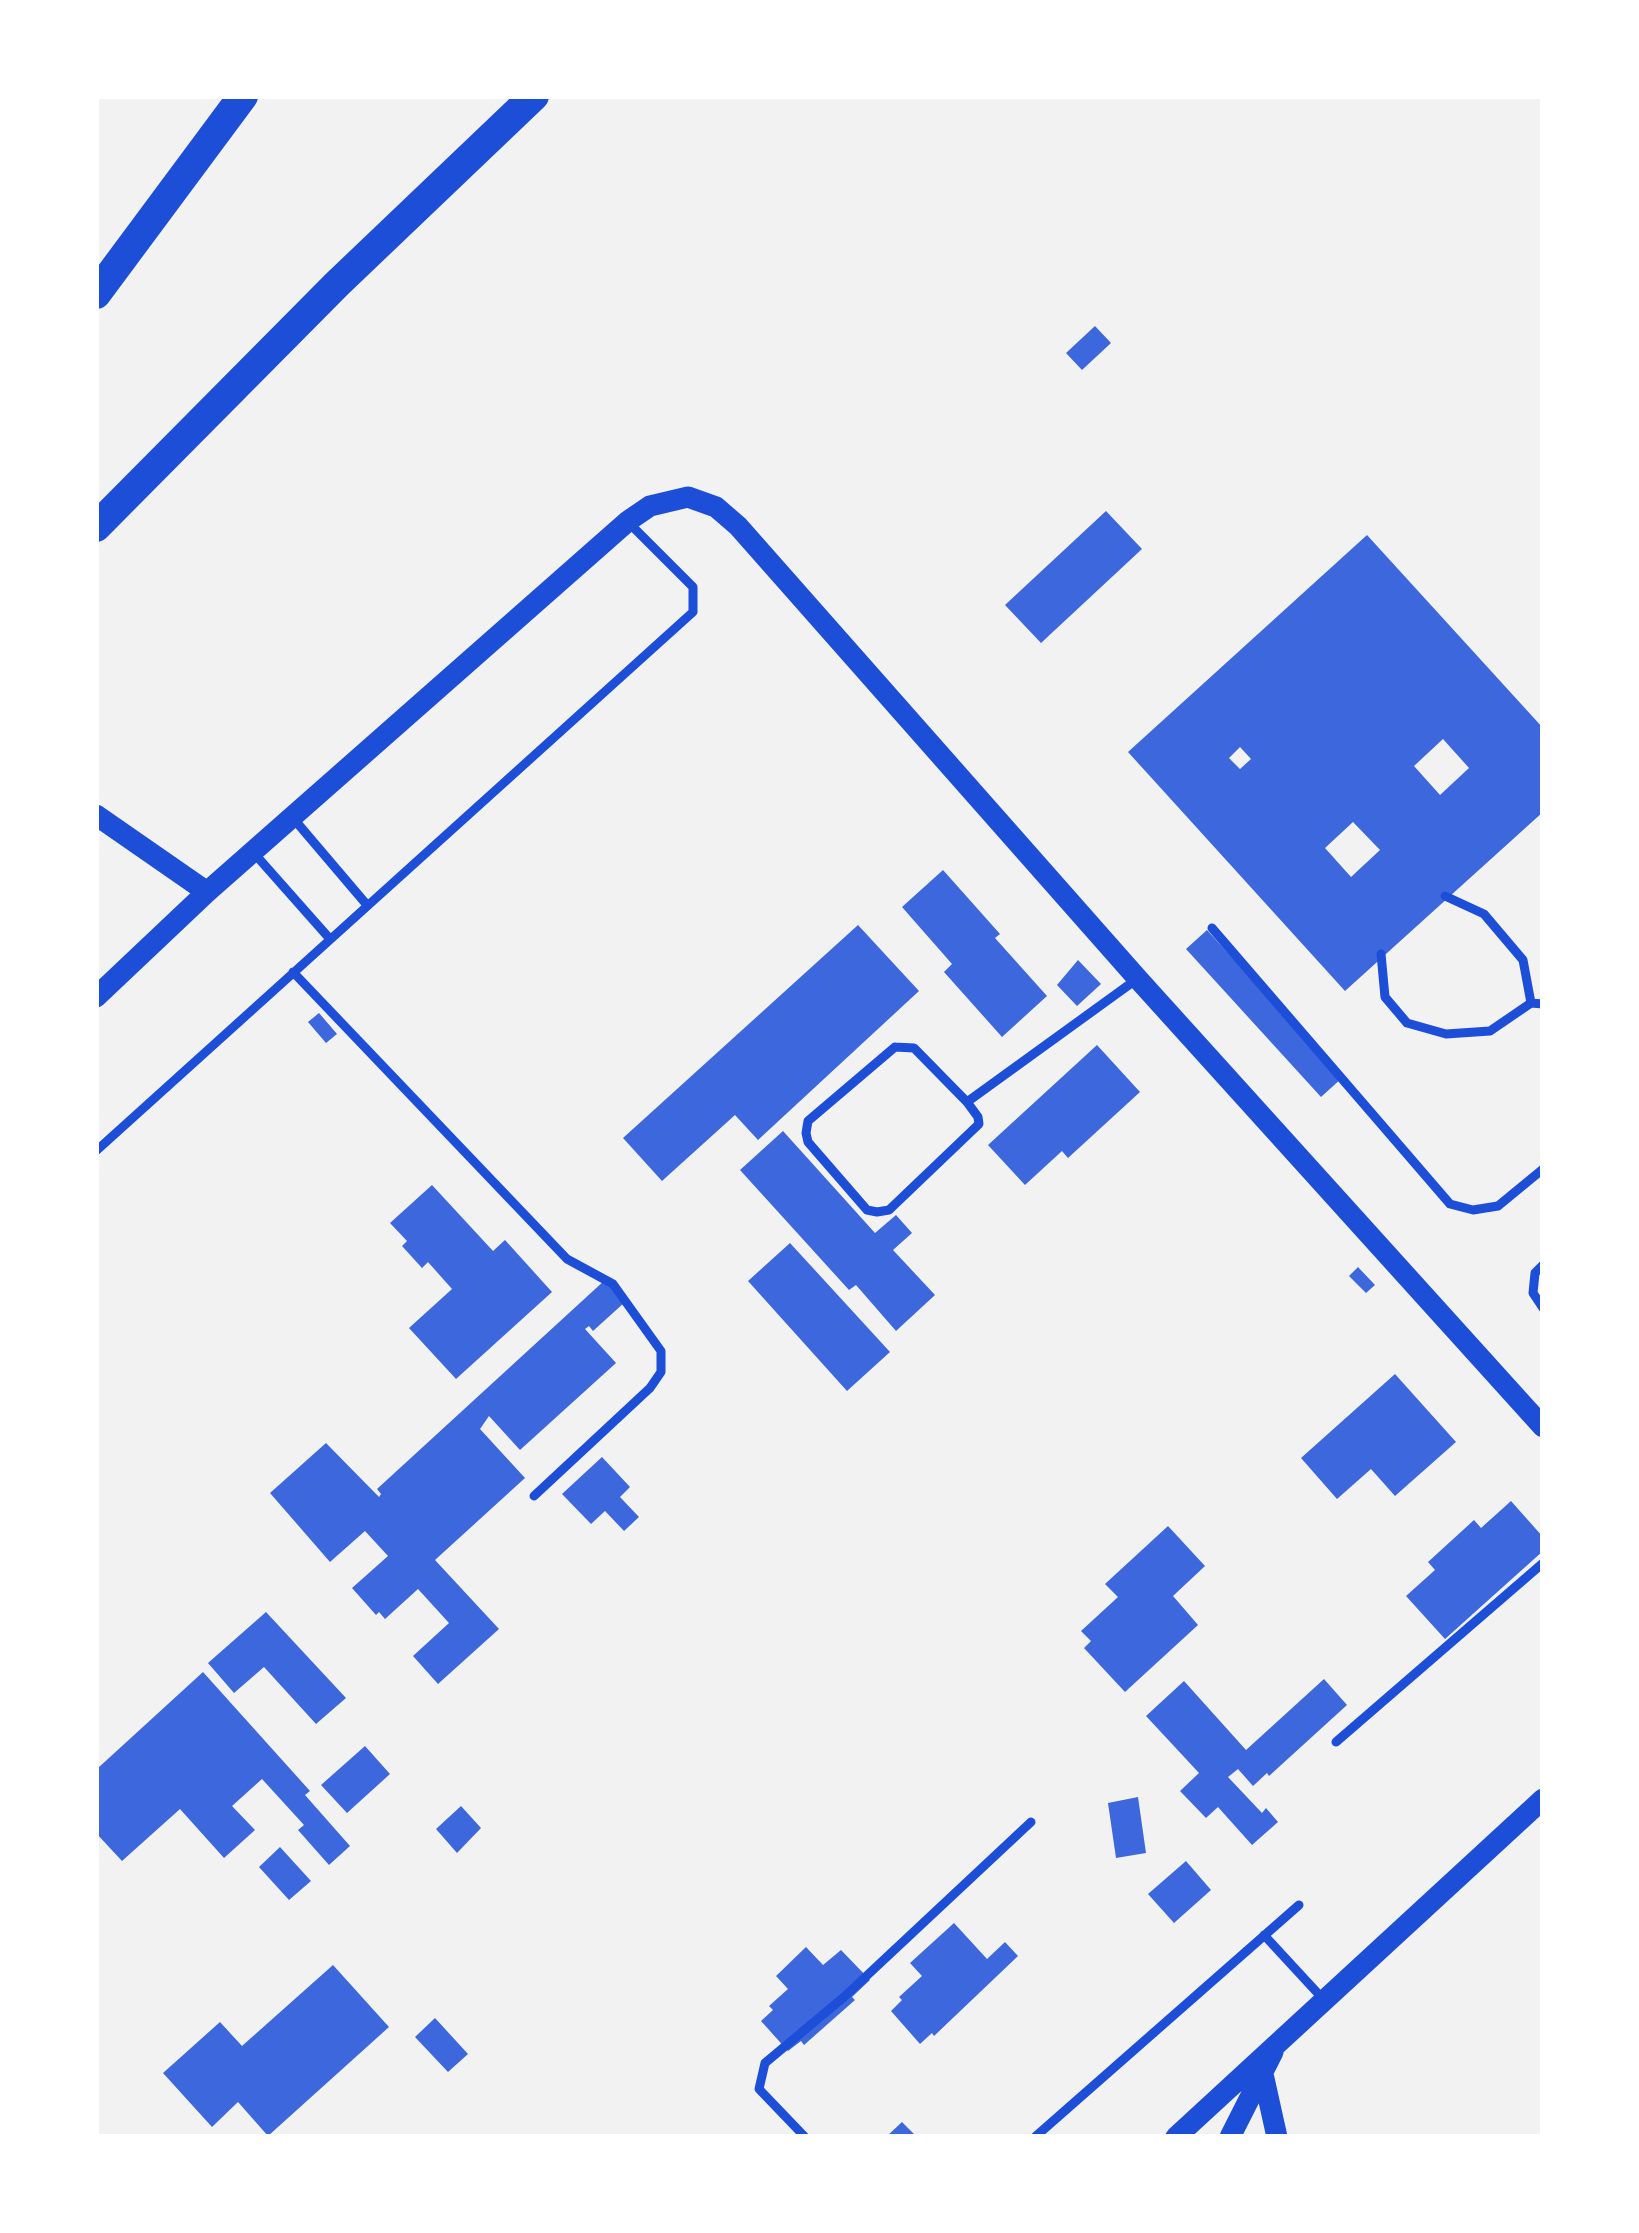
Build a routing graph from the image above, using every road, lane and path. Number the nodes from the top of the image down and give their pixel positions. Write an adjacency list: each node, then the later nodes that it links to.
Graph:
1 (243, 96): 3 (highway)
2 (534, 96): 5 (highway)
3 (96, 294)
4 (628, 521): 7 (street); 11 (lane); 16 (street)
5 (96, 527)
6 (96, 814): 9 (street)
7 (293, 818): 8 (street); 11 (lane)
8 (253, 852): 9 (street); 13 (lane)
9 (207, 892): 17 (street)
10 (1445, 896): 18 (lane)
11 (367, 905): 13 (lane)
12 (1212, 928): 21 (lane)
13 (330, 938): 15 (lane)
14 (1381, 954): 18 (lane)
15 (293, 972): 20 (lane); 25 (lane)
16 (1138, 979): 19 (lane); 24 (street)
17 (96, 997)
18 (1537, 1003)
19 (967, 1102): 19 (lane)
20 (96, 1151)
21 (1543, 1168)
22 (1543, 1265): 23 (lane)
23 (1543, 1308)
24 (1543, 1427)
25 (534, 1496)
26 (1543, 1563): 27 (lane)
27 (1336, 1742)
28 (1543, 1799): 32 (street)
29 (1031, 1822): 36 (lane)
30 (1299, 1905): 31 (lane)
31 (1264, 1935): 32 (lane); 37 (lane)
32 (1324, 2000): 33 (street)
33 (1277, 2044): 34 (street); 35 (street)
34 (1263, 2074): 38 (street); 39 (street)
35 (1193, 2132)
36 (805, 2137)
37 (1034, 2137)
38 (1230, 2137)
39 (1277, 2137)

